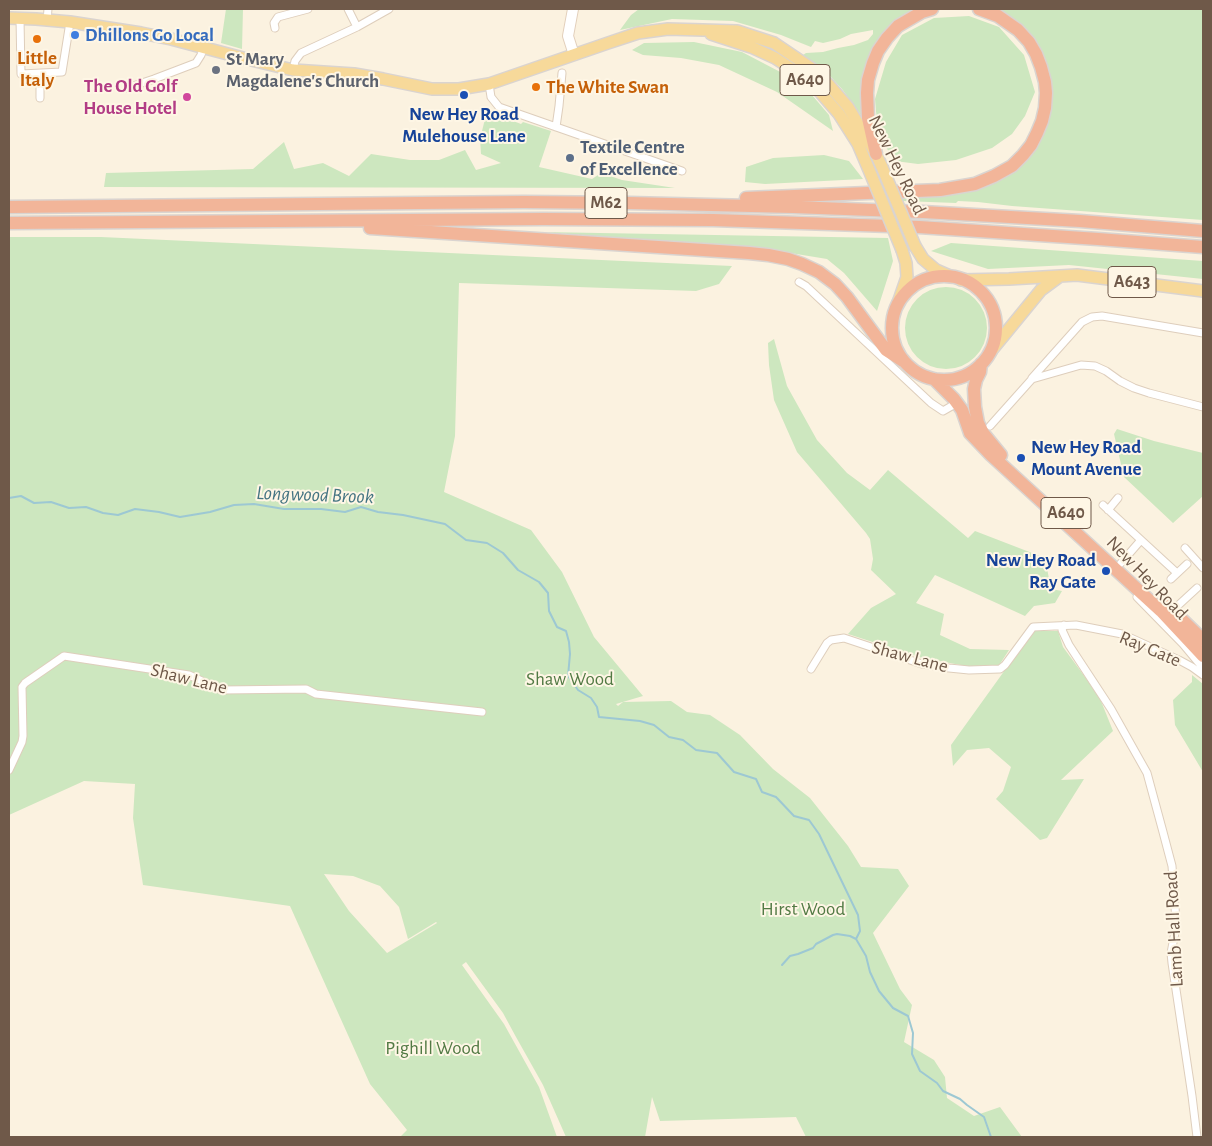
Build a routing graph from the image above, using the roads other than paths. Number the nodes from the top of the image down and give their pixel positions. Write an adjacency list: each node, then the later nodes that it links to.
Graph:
1 (308, 9): 11 (street)
2 (348, 9): 10 (street)
3 (389, 9): 10 (street)
4 (573, 9): 14 (street)
5 (932, 9): 22 (highway)
6 (979, 9): 24 (highway)
7 (48, 14): 8 (main road, New Hey Road / A640); 9 (main road, New Hey Road / A640)
8 (14, 18): 17 (street)
9 (70, 22): 13 (main road, New Hey Road / A640); 17 (street)
10 (357, 27): 15 (street)
11 (275, 28)
12 (698, 30): 14 (main road, New Hey Road / A640); 22 (main road, New Hey Road / A640); 34 (main road, New Hey Road / A640, bridge)
13 (204, 47): 15 (main road, New Hey Road / A640); 19 (street)
14 (574, 55): 18 (main road, New Hey Road / A640)
15 (293, 70): 18 (main road, New Hey Road / A640)
16 (562, 73): 21 (street)
17 (40, 74): 20 (street)
18 (489, 84): 21 (street)
19 (128, 88)
20 (40, 98)
21 (556, 127): 23 (street)
22 (876, 154): 31 (main road, New Hey Road / A640, bridge)
23 (682, 171)
24 (629, 203): 25 (highway, M62); 28 (highway, M62)
25 (9, 206)
26 (265, 221): 27 (highway, M62); 29 (highway, M62); 37 (highway)
27 (9, 223)
28 (1203, 231)
29 (1203, 247)
30 (1060, 276): 31 (main road, A643); 33 (main road, A643); 36 (main road)
31 (956, 278): 34 (highway); 36 (highway, A640)
32 (799, 282): 42 (street)
33 (1203, 291)
34 (898, 303): 37 (highway, A640)
35 (1203, 333): 40 (street)
36 (990, 351): 38 (highway, A640)
37 (903, 361): 39 (highway, A640)
38 (981, 364): 39 (highway, A640); 41 (highway, New Hey Road / A640)
39 (934, 379): 42 (highway, New Hey Road / A640)
40 (1032, 379): 43 (street); 44 (street)
41 (974, 389): 42 (highway); 49 (highway, New Hey Road / A640)
42 (956, 403): 46 (highway, New Hey Road / A640)
43 (1203, 407)
44 (990, 426)
45 (1118, 498): 47 (street)
46 (1082, 538): 58 (highway, New Hey Road / A640); 59 (street, New Hey Road)
47 (1141, 540): 49 (street); 52 (street)
48 (1185, 548): 51 (street)
49 (1121, 563): 55 (highway, New Hey Road / A640)
50 (1187, 564): 52 (street)
51 (1203, 568)
52 (1178, 573): 53 (street)
53 (1172, 579)
54 (1197, 588): 55 (street)
55 (1172, 611): 57 (highway, New Hey Road / A640)
56 (1064, 625): 60 (street, Shaw Lane); 61 (street, Ray Gate); 64 (street, Lamb Hall Road)
57 (1203, 640)
58 (1203, 656)
59 (1203, 668)
60 (811, 669)
61 (1203, 675)
62 (482, 712): 63 (street, Shaw Lane)
63 (9, 770)
64 (1197, 1137)

